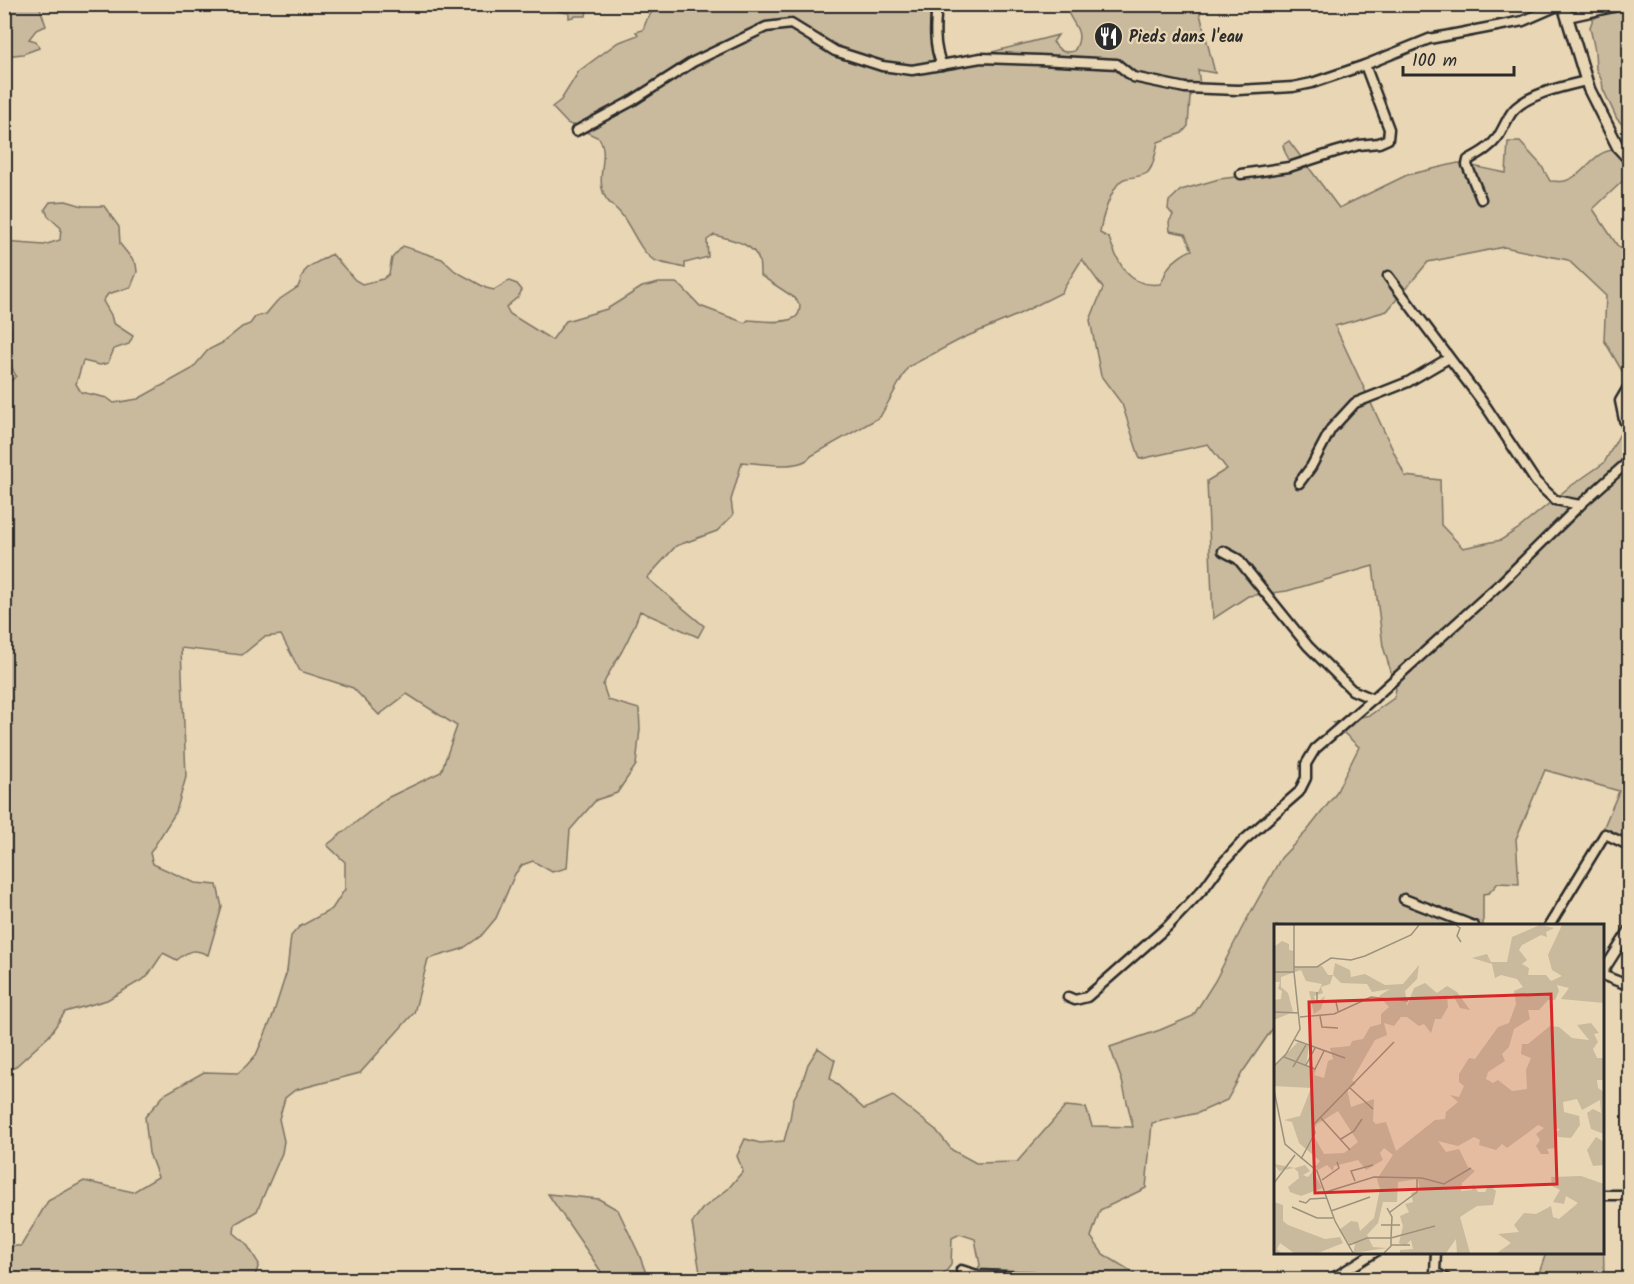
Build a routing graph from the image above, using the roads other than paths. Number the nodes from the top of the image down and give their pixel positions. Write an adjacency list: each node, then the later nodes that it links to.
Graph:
1 (937, 4): 5 (street)
2 (1563, 4): 4 (main road); 6 (street)
3 (1627, 4): 4 (street)
4 (1568, 17): 7 (main road)
5 (942, 65): 6 (street); 8 (street)
6 (1365, 65): 10 (street)
7 (1586, 81): 9 (main road); 11 (street)
8 (576, 131)
9 (1629, 160)
10 (1241, 174)
11 (1482, 199)
12 (1388, 276): 13 (street)
13 (1449, 358): 17 (street); 18 (street)
14 (1629, 384): 15 (street)
15 (1629, 432)
16 (1629, 460): 18 (street)
17 (1299, 483)
18 (1580, 505): 20 (street)
19 (1223, 551): 20 (street)
20 (1373, 699): 29 (street)
21 (1629, 846): 24 (street)
22 (1404, 899): 23 (street)
23 (1469, 924)
24 (1550, 924)
25 (1629, 929): 26 (street)
26 (1604, 971)
27 (1604, 975): 28 (street)
28 (1629, 986)
29 (1068, 997)
30 (1629, 1194): 31 (street)
31 (1604, 1195)
32 (1372, 1254): 36 (street)
33 (1436, 1254): 37 (street)
34 (962, 1270): 35 (street)
35 (1042, 1280)
36 (1328, 1280)
37 (1448, 1280)

